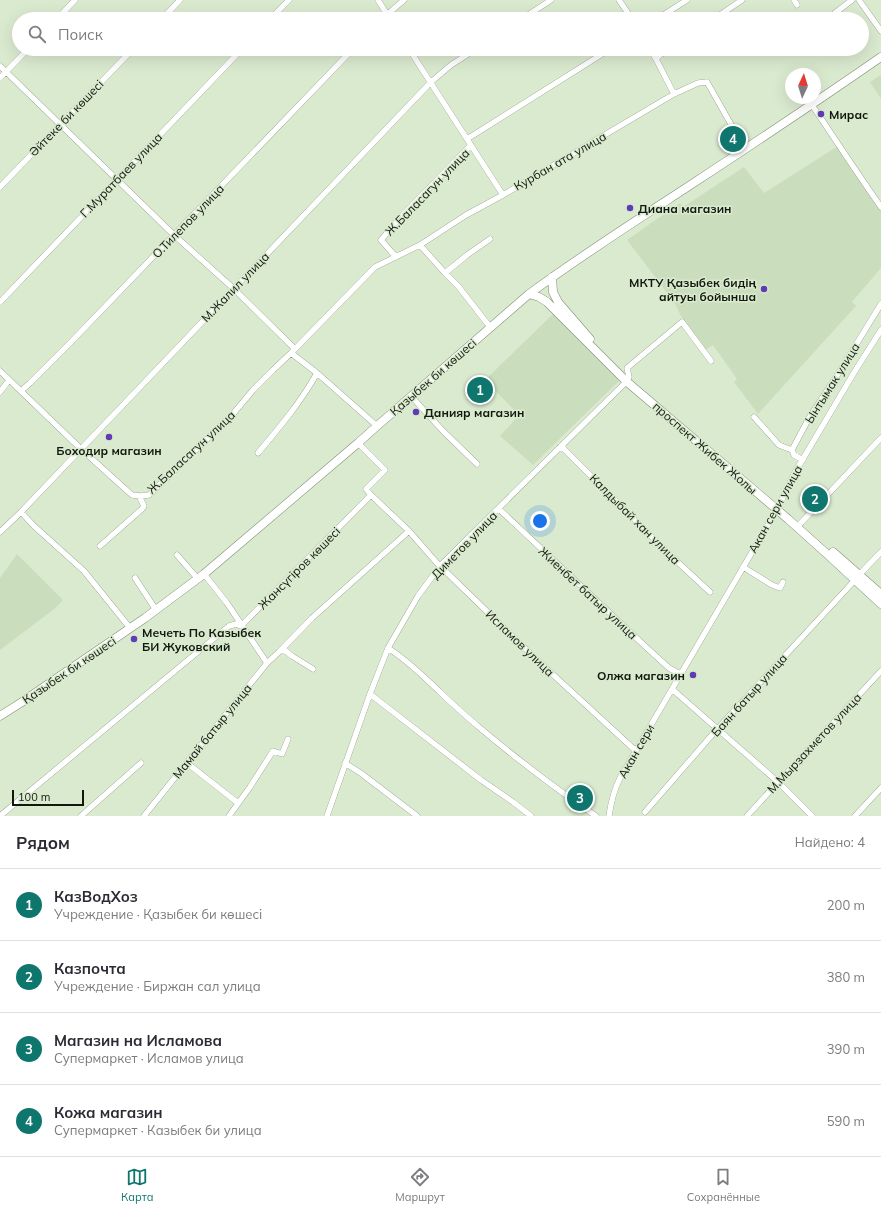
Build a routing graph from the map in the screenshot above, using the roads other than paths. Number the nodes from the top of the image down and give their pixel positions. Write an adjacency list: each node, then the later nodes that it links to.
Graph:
1 (76, 0): 12 (street)
2 (180, 0): 13 (street)
3 (289, 0): 14 (street)
4 (378, 0): 15 (street)
5 (404, 0): 16 (street)
6 (551, 0): 17 (street)
7 (619, 0): 18 (street)
8 (687, 0): 19 (street)
9 (742, 0): 20 (street)
10 (852, 0): 21 (street)
11 (858, 0): 22 (street)
12 (64, 12)
13 (169, 12)
14 (277, 12)
15 (386, 12)
16 (392, 12)
17 (533, 12)
18 (627, 12)
19 (668, 12)
20 (724, 12)
21 (835, 12)
22 (867, 12)
23 (869, 15): 24 (street)
24 (881, 31)
25 (21, 56): 37 (street)
26 (126, 56): 42 (street, Әйтеке би көшесі)
27 (235, 56): 46 (street, Г.Муратбаев улица)
28 (346, 56): 50 (street, О.Тилепов улица)
29 (413, 56): 39 (street)
30 (465, 56): 39 (street, М.Жалил улица)
31 (599, 56): 43 (street, Ж.Баласагун улица)
32 (654, 56): 35 (street)
33 (659, 56): 35 (street)
34 (881, 57): 41 (main road, Қазыбек би көшесі)
35 (656, 59): 40 (street)
36 (0, 66): 37 (street)
37 (6, 72): 38 (street); 42 (street)
38 (0, 78)
39 (430, 82): 43 (street); 56 (street, М.Жалил улица)
40 (674, 94): 45 (street, Курбан ата улица); 48 (street, Курбан ата улица)
41 (812, 105): 45 (main road, Қазыбек би көшесі); 49 (street)
42 (60, 124): 46 (street); 47 (street, Әйтеке би көшесі)
43 (467, 139): 44 (street)
44 (471, 146): 48 (street); 53 (street, Ж.Баласагун улица)
45 (745, 149): 55 (main road, Қазыбек би көшесі)
46 (117, 180): 50 (street); 58 (street, Г.Муратбаев улица)
47 (0, 187)
48 (503, 195): 52 (street, Курбан ата улица)
49 (881, 206)
50 (174, 235): 56 (street); 68 (street, О.Тилепов улица)
51 (490, 239): 54 (street)
52 (420, 245): 53 (street, Курбан ата улица); 54 (street)
53 (396, 257): 62 (street, Ж.Баласагун улица)
54 (445, 273): 60 (street)
55 (552, 277): 57 (main road, Қазыбек би көшесі); 66 (main road, проспект Жибек Жолы)
56 (233, 288): 62 (street); 76 (street, М.Жалил улица)
57 (529, 294): 60 (main road, Қазыбек би көшесі); 66 (main road, проспект Жибек Жолы)
58 (0, 302)
59 (881, 304): 77 (street, Ынтымак улица)
60 (490, 327): 70 (main road, Қазыбек би көшесі)
61 (881, 330): 79 (street, Акан сери улица)
62 (293, 351): 65 (street); 82 (street, Ж.Баласагун улица)
63 (711, 361): 66 (street)
64 (0, 371): 67 (street)
65 (318, 373): 72 (street); 78 (street)
66 (628, 379): 75 (street, Диметов улица); 83 (main road, проспект Жибек Жолы)
67 (9, 380): 68 (street); 69 (street)
68 (21, 391): 76 (street)
69 (0, 392)
70 (411, 396): 72 (main road, Қазыбек би көшесі); 80 (street)
71 (754, 417): 77 (street)
72 (377, 426): 74 (main road, Қазыбек би көшесі)
73 (881, 438): 86 (street)
74 (358, 443): 81 (street, Жансүгіров көшесі); 94 (main road, Қазыбек би көшесі)
75 (561, 446): 84 (street, Диметов улица); 98 (street, Калдыбай хан улица)
76 (81, 449): 82 (street); 85 (street, М.Жалил улица)
77 (792, 450): 79 (street)
78 (258, 453)
79 (802, 460): 83 (street, Акан сери улица)
80 (478, 464)
81 (371, 494): 87 (street, Исламов улица); 102 (street, Жансүгіров көшесі)
82 (139, 496): 89 (street, Ж.Баласагун улица)
83 (777, 508): 86 (main road, проспект Жибек Жолы); 93 (street, Акан сери улица)
84 (499, 509): 92 (street, Диметов улица); 109 (street, Жиенбет батыр улица)
85 (21, 512): 88 (street, М.Жалил улица); 103 (street)
86 (799, 525): 96 (main road, проспект Жибек Жолы)
87 (409, 531): 92 (street, Исламов улица); 105 (street, Мамай батыр улица)
88 (0, 532)
89 (100, 546)
90 (881, 552): 96 (street, Баян батыр улица)
91 (177, 555): 94 (street)
92 (440, 566): 104 (street, Диметов улица); 115 (street, Исламов улица)
93 (743, 567): 97 (street); 109 (street, Акан сери улица)
94 (201, 577): 101 (main road, Қазыбек би көшесі); 102 (street)
95 (135, 578): 101 (street)
96 (857, 578): 99 (main road, проспект Жибек Жолы); 100 (main road, проспект Жибек Жолы); 113 (street, Баян батыр улица)
97 (783, 582)
98 (710, 592)
99 (881, 594)
100 (881, 604)
101 (156, 610): 103 (main road, Қазыбек би көшесі)
102 (241, 626): 106 (street); 123 (street)
103 (130, 628): 112 (main road, Қазыбек би көшесі)
104 (388, 648): 111 (street, Диметов улица); 130 (street)
105 (283, 649): 106 (street, Мамай батыр улица); 107 (street)
106 (267, 663): 117 (street, Мамай батыр улица)
107 (313, 669)
108 (881, 671): 119 (street, М.Мырзахметов улица)
109 (680, 674): 110 (street, Акан сери улица)
110 (672, 689): 113 (street); 115 (street, Акан сери)
111 (370, 694): 118 (street, Диметов улица); 129 (street)
112 (0, 716)
113 (718, 728): 119 (street); 122 (street, Баян батыр улица)
114 (288, 739): 121 (street)
115 (636, 751): 131 (street, Акан сери)
116 (141, 763): 124 (street)
117 (187, 763): 121 (street); 125 (street, Мамай батыр улица)
118 (345, 763): 127 (street, Диметов улица); 128 (street)
119 (778, 782): 132 (street, М.Мырзахметов улица); 133 (street)
120 (881, 788): 134 (street)
121 (238, 803): 126 (street)
122 (645, 812)
123 (4, 815)
124 (81, 816)
125 (144, 816)
126 (228, 816)
127 (327, 816)
128 (417, 816)
129 (531, 816)
130 (596, 816)
131 (609, 816)
132 (747, 816)
133 (812, 816)
134 (855, 816)

